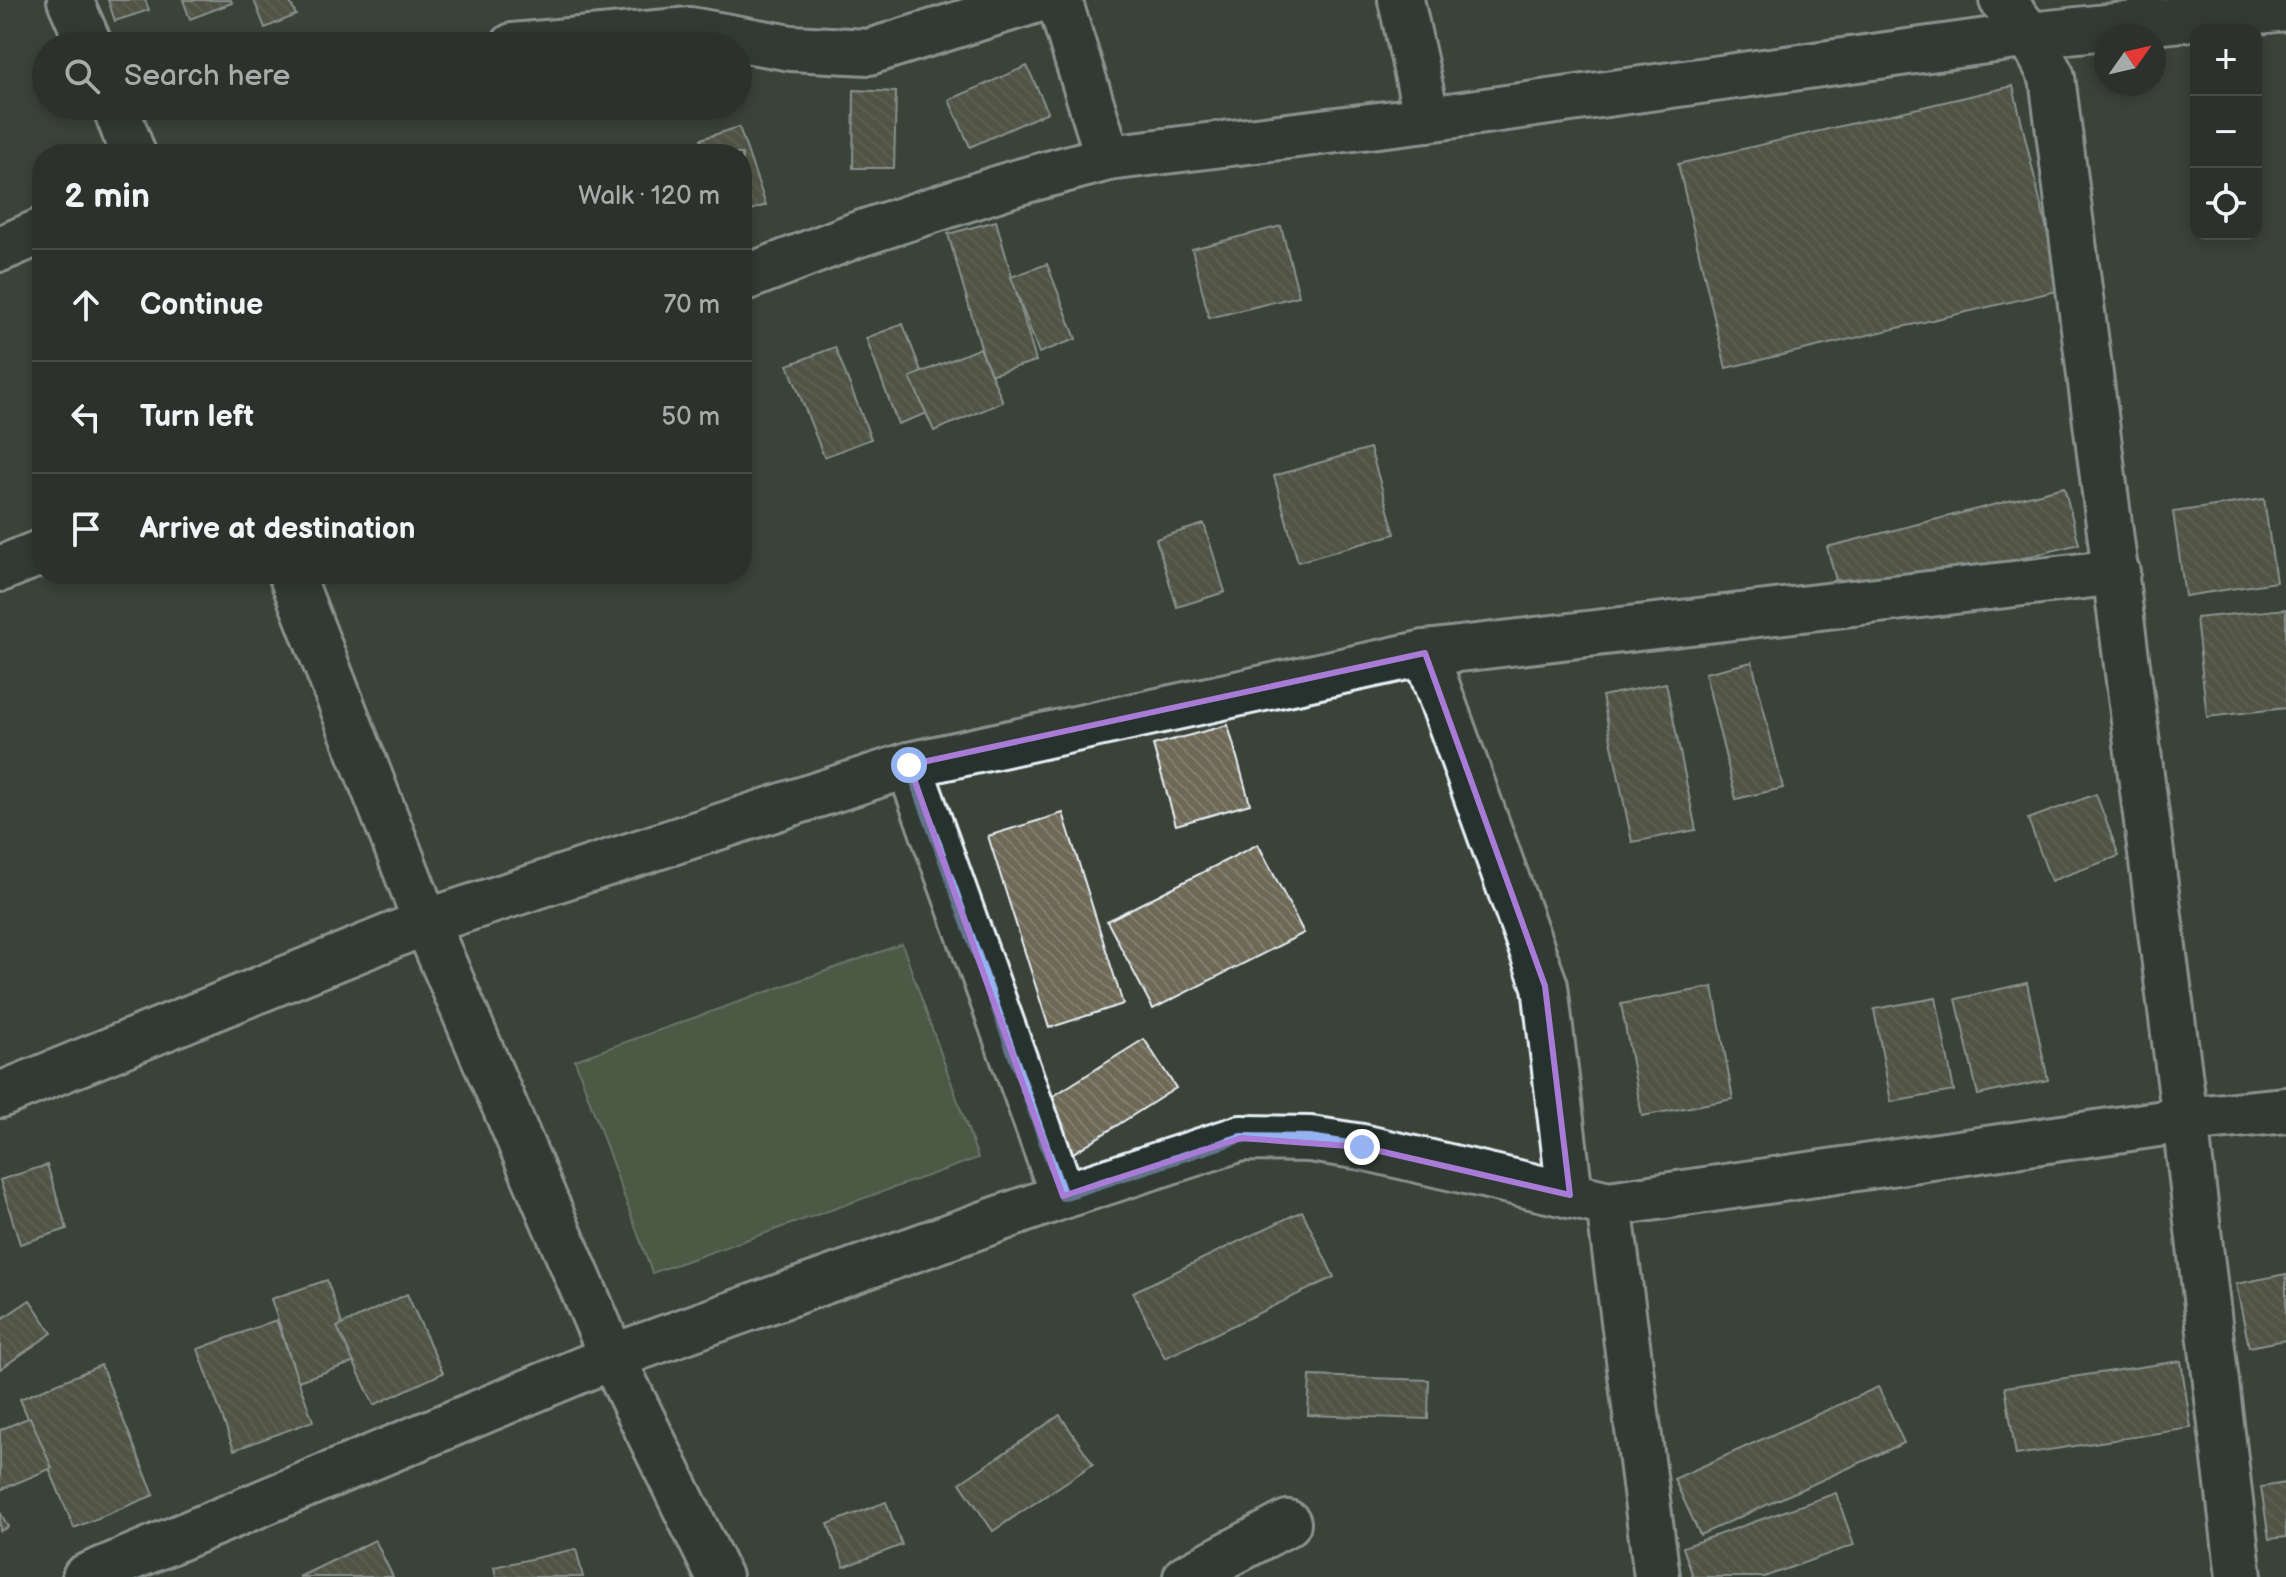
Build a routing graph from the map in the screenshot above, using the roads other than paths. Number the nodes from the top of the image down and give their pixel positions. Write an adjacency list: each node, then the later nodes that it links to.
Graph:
1 (70, 0): 7 (street)
2 (1037, 0): 11 (street)
3 (1059, 0): 15 (street)
4 (1401, 0): 12 (street)
5 (2002, 0): 10 (street)
6 (2286, 8): 10 (street)
7 (84, 32)
8 (668, 32): 9 (street)
9 (701, 32)
10 (2030, 35): 12 (street); 21 (street)
11 (752, 41)
12 (1427, 119): 15 (street)
13 (120, 120): 14 (street)
14 (129, 144)
15 (1108, 158): 18 (street)
16 (32, 235): 17 (street)
17 (0, 249)
18 (752, 275)
19 (32, 556): 20 (street)
20 (0, 569)
21 (2117, 572): 23 (street); 28 (street)
22 (295, 584): 25 (street)
23 (1425, 653): 24 (street); 30 (street)
24 (909, 765): 25 (street); 29 (street)
25 (426, 922): 26 (street); 31 (street)
26 (0, 1095)
27 (2286, 1110): 28 (street)
28 (2185, 1120): 30 (street); 37 (street)
29 (1063, 1196): 30 (street); 31 (street)
30 (1589, 1200): 36 (street)
31 (612, 1357): 33 (street); 34 (street)
32 (1288, 1523): 35 (street)
33 (85, 1577)
34 (719, 1577)
35 (1186, 1577)
36 (1657, 1577)
37 (2239, 1577)

